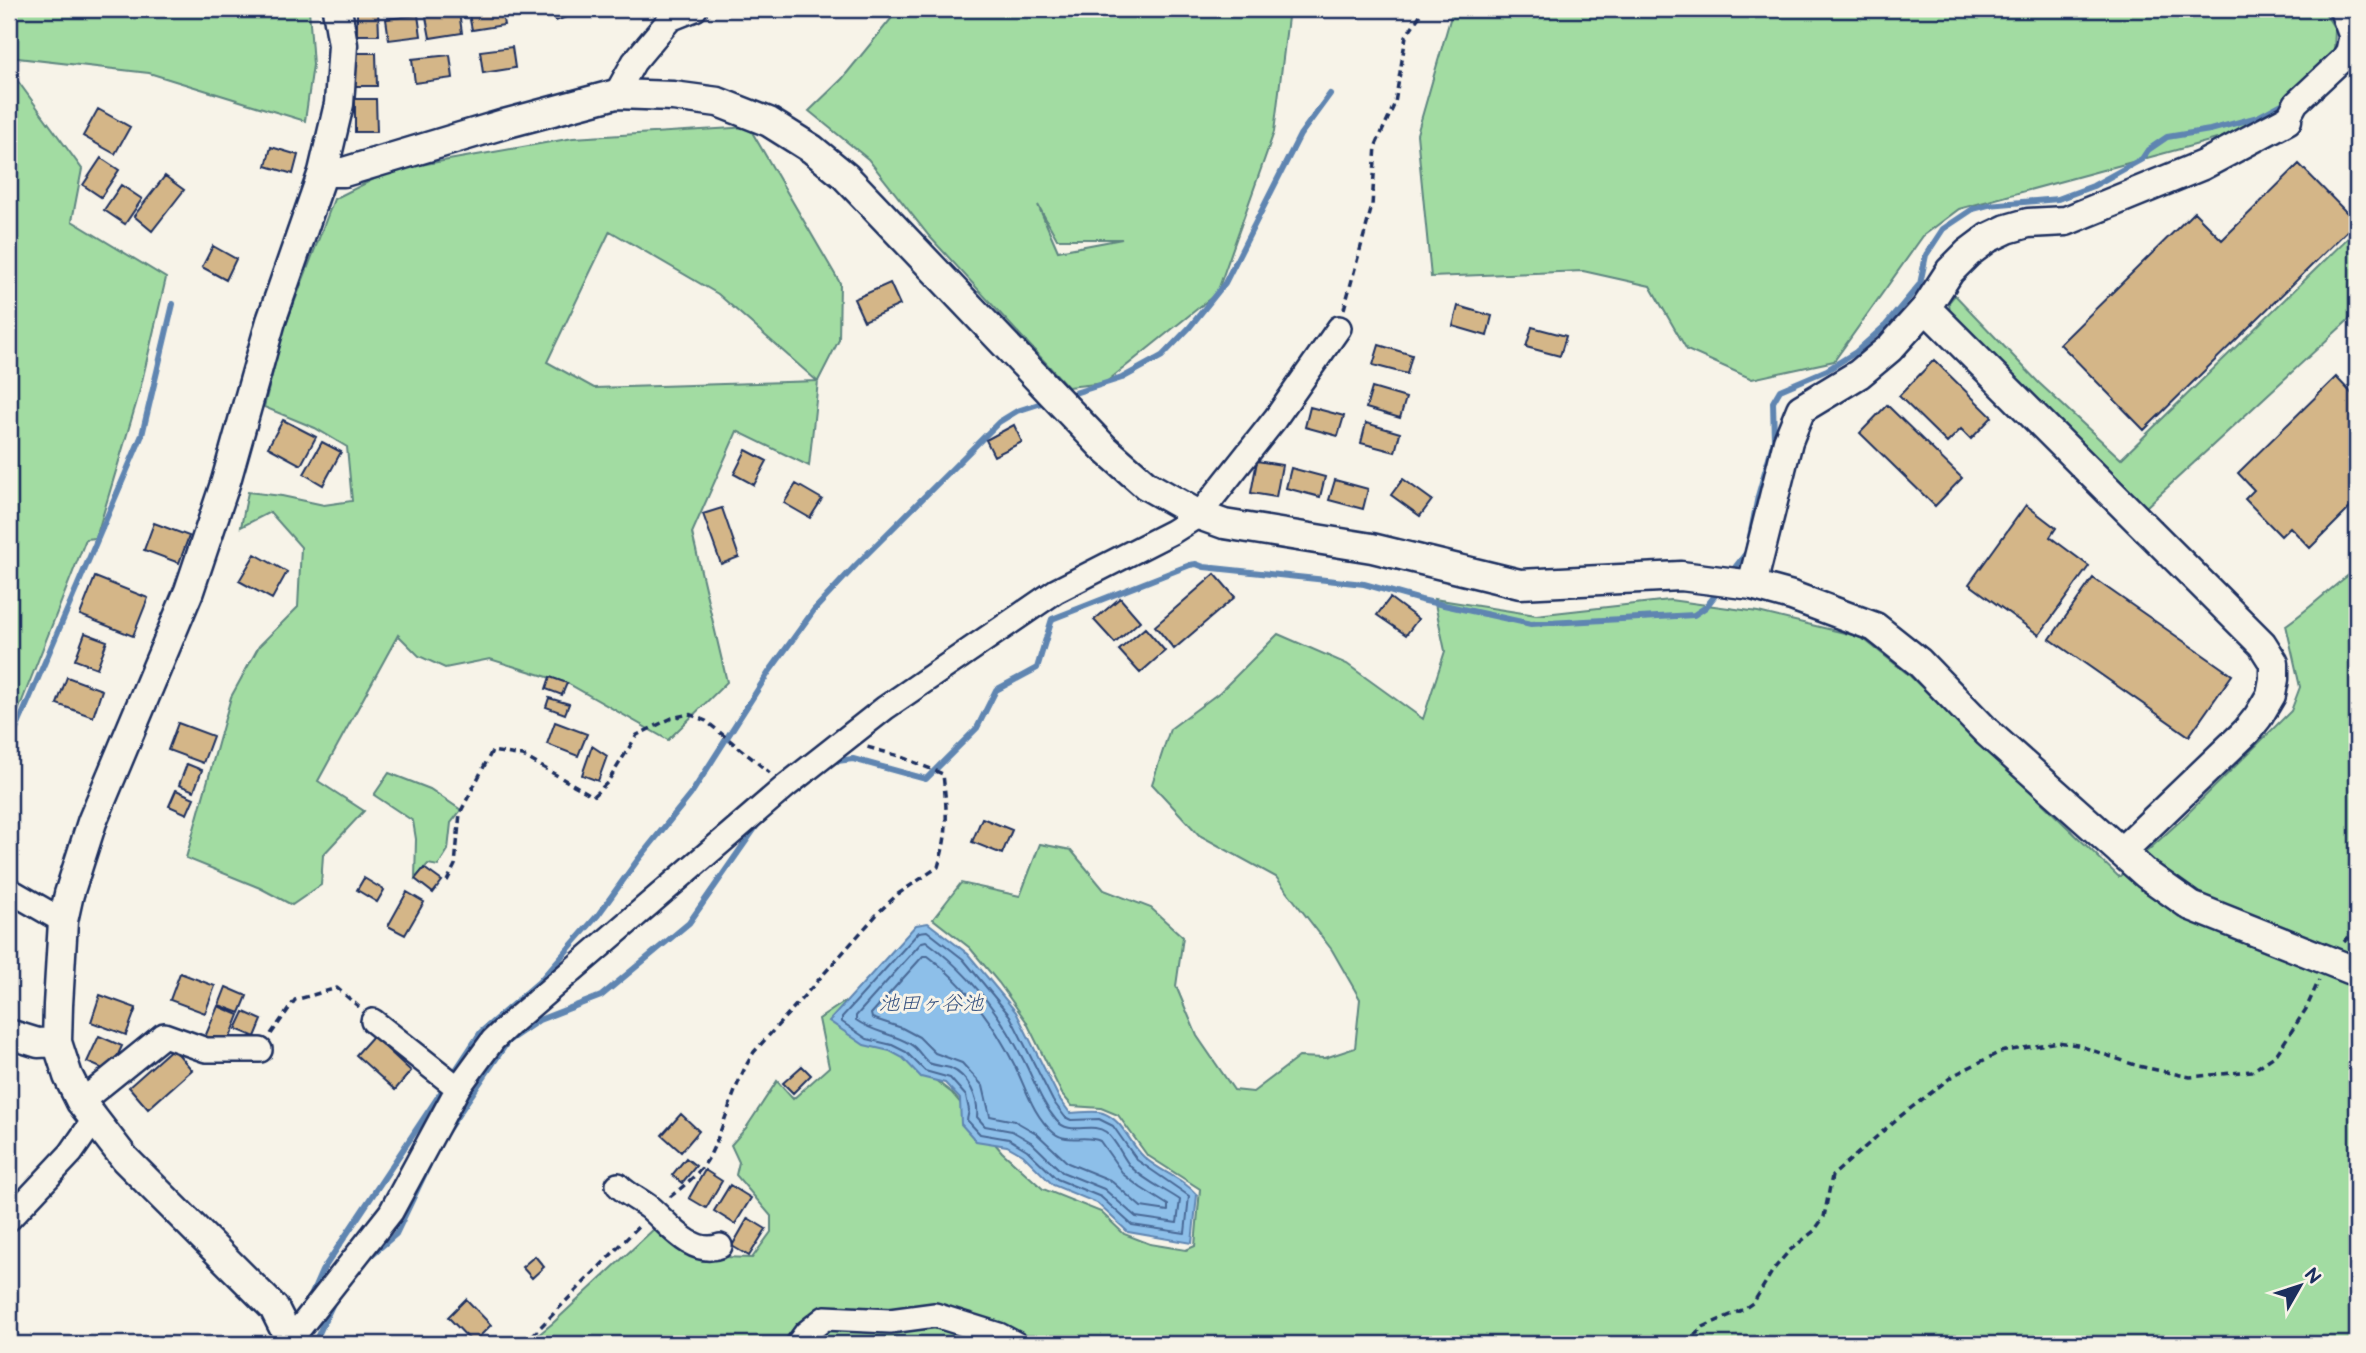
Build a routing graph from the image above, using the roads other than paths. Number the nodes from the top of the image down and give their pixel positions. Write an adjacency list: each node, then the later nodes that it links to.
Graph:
1 (337, 9): 6 (street)
2 (695, 9): 4 (street)
3 (2341, 9): 5 (street)
4 (616, 94): 6 (street); 9 (street)
5 (2287, 120): 7 (street)
6 (323, 172): 13 (street)
7 (1926, 308): 10 (street); 11 (street)
8 (1339, 328): 9 (street)
9 (1199, 515): 10 (street); 19 (street)
10 (1752, 585): 11 (street)
11 (2121, 852): 14 (street)
12 (9, 890): 13 (street)
13 (63, 921): 17 (street)
14 (2357, 972)
15 (373, 1021): 19 (street)
16 (9, 1034): 17 (street)
17 (57, 1042): 20 (street)
18 (260, 1050): 20 (street)
19 (458, 1088): 24 (street)
20 (87, 1111): 22 (street); 24 (street)
21 (618, 1185): 23 (street)
22 (9, 1219)
23 (720, 1246)
24 (292, 1341)
25 (798, 1344): 26 (street)
26 (1016, 1344)

